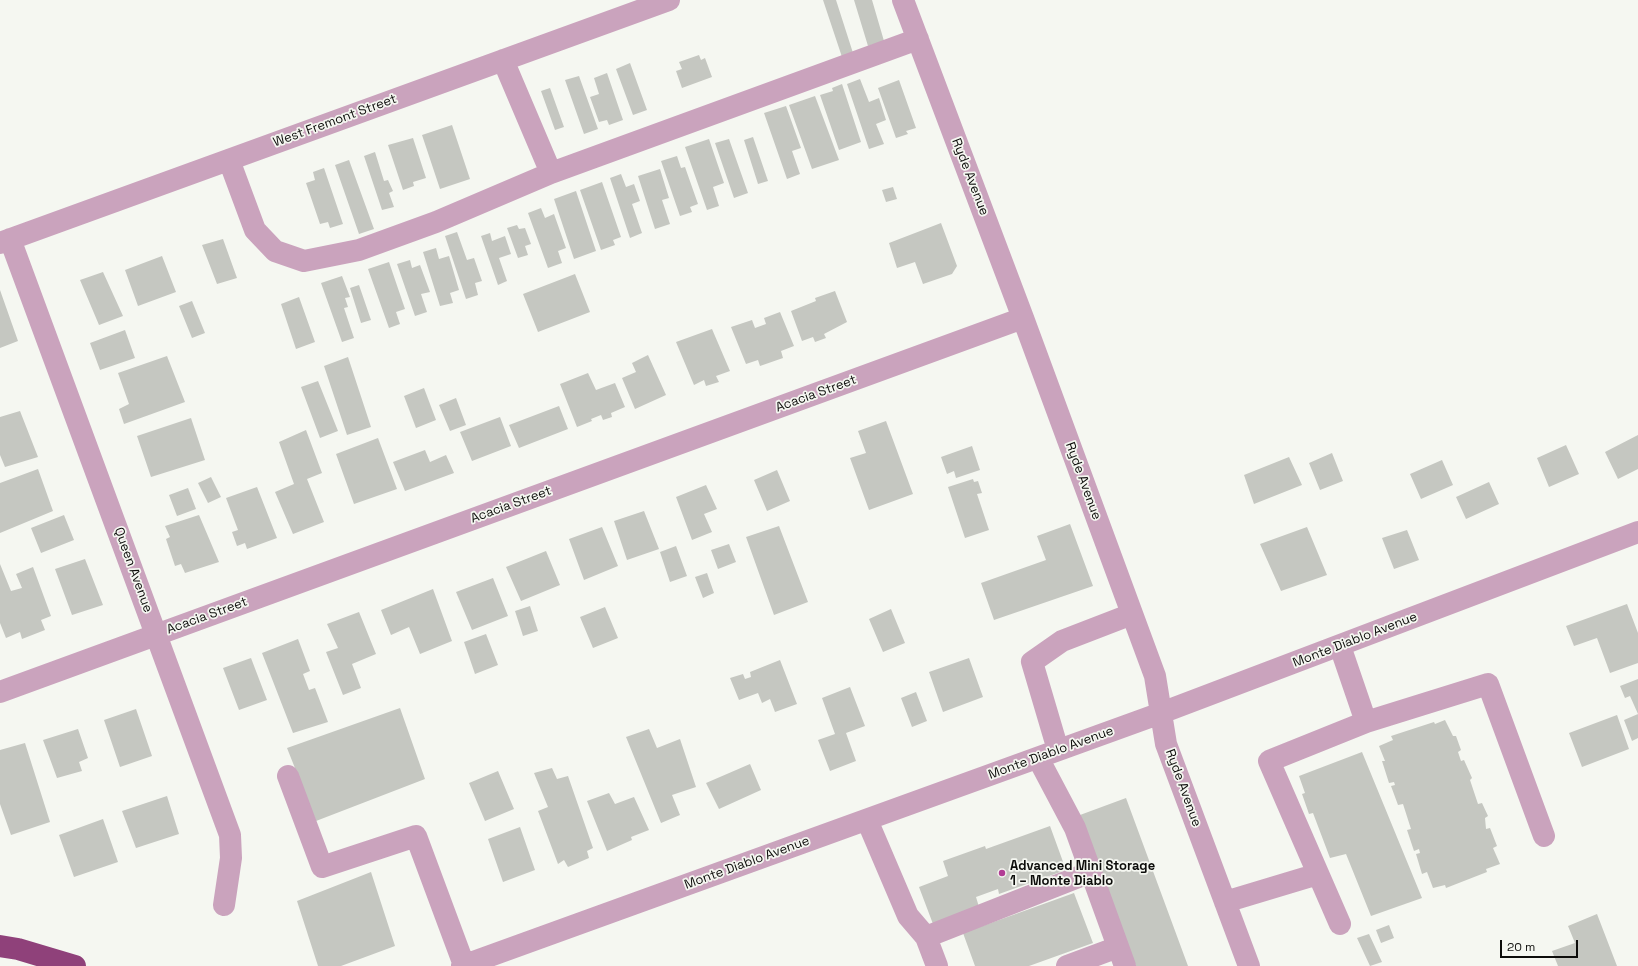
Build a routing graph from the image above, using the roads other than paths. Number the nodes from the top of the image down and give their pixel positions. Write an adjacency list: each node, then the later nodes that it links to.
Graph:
1 (669, 0): 4 (street, West Fremont Street)
2 (903, 0): 3 (street, Ryde Avenue)
3 (918, 38): 6 (street); 8 (street, Ryde Avenue)
4 (504, 60): 5 (street, West Fremont Street); 6 (street)
5 (229, 160): 6 (street); 7 (street, West Fremont Street)
6 (551, 173)
7 (5, 241): 11 (street, Queen Avenue)
8 (1023, 318): 10 (street, Ryde Avenue); 11 (street, Acacia Street)
9 (1638, 532): 12 (street, Monte Diablo Avenue)
10 (1132, 614): 14 (street, Ryde Avenue); 16 (street)
11 (157, 634): 13 (street, Acacia Street); 24 (street, Queen Avenue)
12 (1340, 646): 14 (street, Monte Diablo Avenue); 15 (street)
13 (0, 692)
14 (1161, 713): 16 (street, Monte Diablo Avenue); 23 (street, Ryde Avenue)
15 (1366, 722): 20 (street); 22 (street)
16 (1058, 750): 17 (street, Monte Diablo Avenue)
17 (1038, 758): 19 (street, Monte Diablo Avenue); 21 (street)
18 (288, 776): 30 (street)
19 (867, 820): 26 (street); 30 (street, Monte Diablo Avenue)
20 (1544, 836)
21 (1091, 872): 26 (street); 28 (street)
22 (1318, 874): 23 (street); 25 (street)
23 (1225, 902): 33 (street, Ryde Avenue)
24 (224, 906)
25 (1340, 924)
26 (926, 937): 31 (street)
27 (0, 946): 29 (highway)
28 (1121, 956): 32 (street)
29 (75, 966)
30 (463, 966)
31 (937, 966)
32 (1066, 966)
33 (1249, 966)

